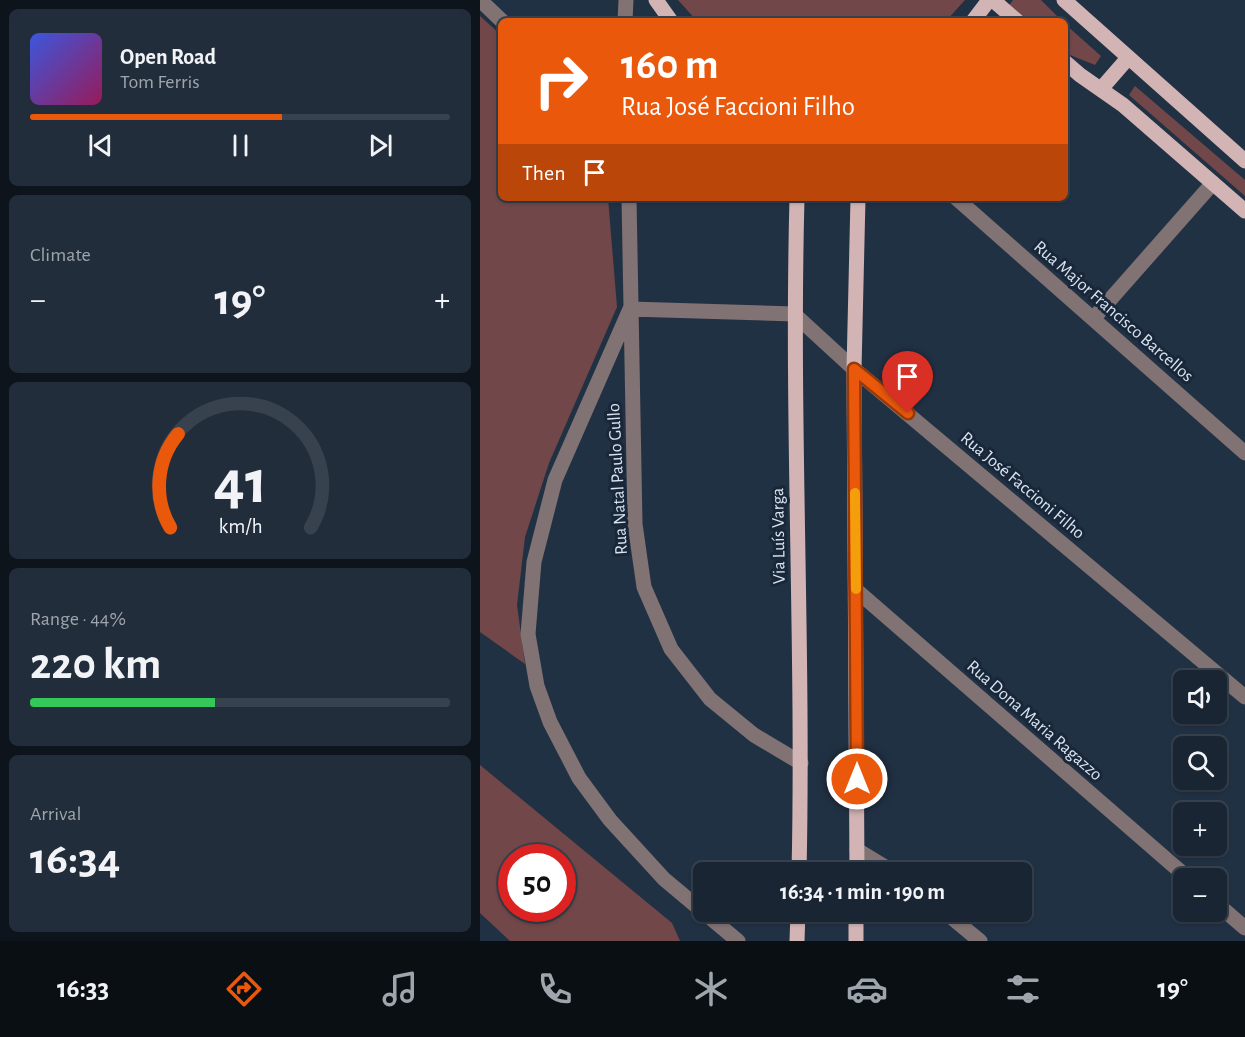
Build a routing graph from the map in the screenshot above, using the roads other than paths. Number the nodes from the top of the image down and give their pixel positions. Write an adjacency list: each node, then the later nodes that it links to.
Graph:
1 (480, 0): 6 (street)
2 (626, 0): 7 (street)
3 (656, 0): 8 (main road)
4 (991, 0): 9 (main road); 10 (main road)
5 (1065, 0): 11 (main road)
6 (499, 18)
7 (625, 18)
8 (669, 18)
9 (976, 18)
10 (1013, 18)
11 (1128, 58): 15 (main road); 16 (main road)
12 (1068, 65): 14 (main road)
13 (1068, 70): 14 (main road)
14 (1080, 75): 15 (main road)
15 (1101, 89): 17 (main road)
16 (1245, 161)
17 (1213, 183): 22 (main road); 25 (street)
18 (629, 201): 23 (street, Rua Natal Paulo Gullo)
19 (797, 201): 24 (main road, Via Luís Varga)
20 (858, 201): 26 (main road)
21 (960, 201): 25 (street, Rua Major Francisco Barcellos)
22 (1245, 211)
23 (630, 309): 24 (street); 30 (street, Rua Natal Paulo Gullo); 41 (street)
24 (794, 314): 26 (street, Rua José Faccioni Filho); 30 (main road, Via Luís Varga)
25 (1093, 319): 27 (street, Rua Major Francisco Barcellos)
26 (854, 369): 28 (main road); 29 (street, Rua José Faccioni Filho)
27 (1245, 453)
28 (856, 590): 31 (main road); 35 (street, Rua Dona Maria Ragazzo)
29 (1245, 698)
30 (801, 763): 32 (main road, Via Luís Varga)
31 (857, 850): 33 (main road); 34 (street)
32 (799, 862)
33 (857, 862)
34 (877, 862)
35 (1176, 868)
36 (1227, 912): 40 (street)
37 (798, 922): 42 (main road)
38 (856, 922): 43 (main road)
39 (957, 922): 44 (street)
40 (1245, 928)
41 (738, 941)
42 (797, 941)
43 (856, 941)
44 (980, 941)

